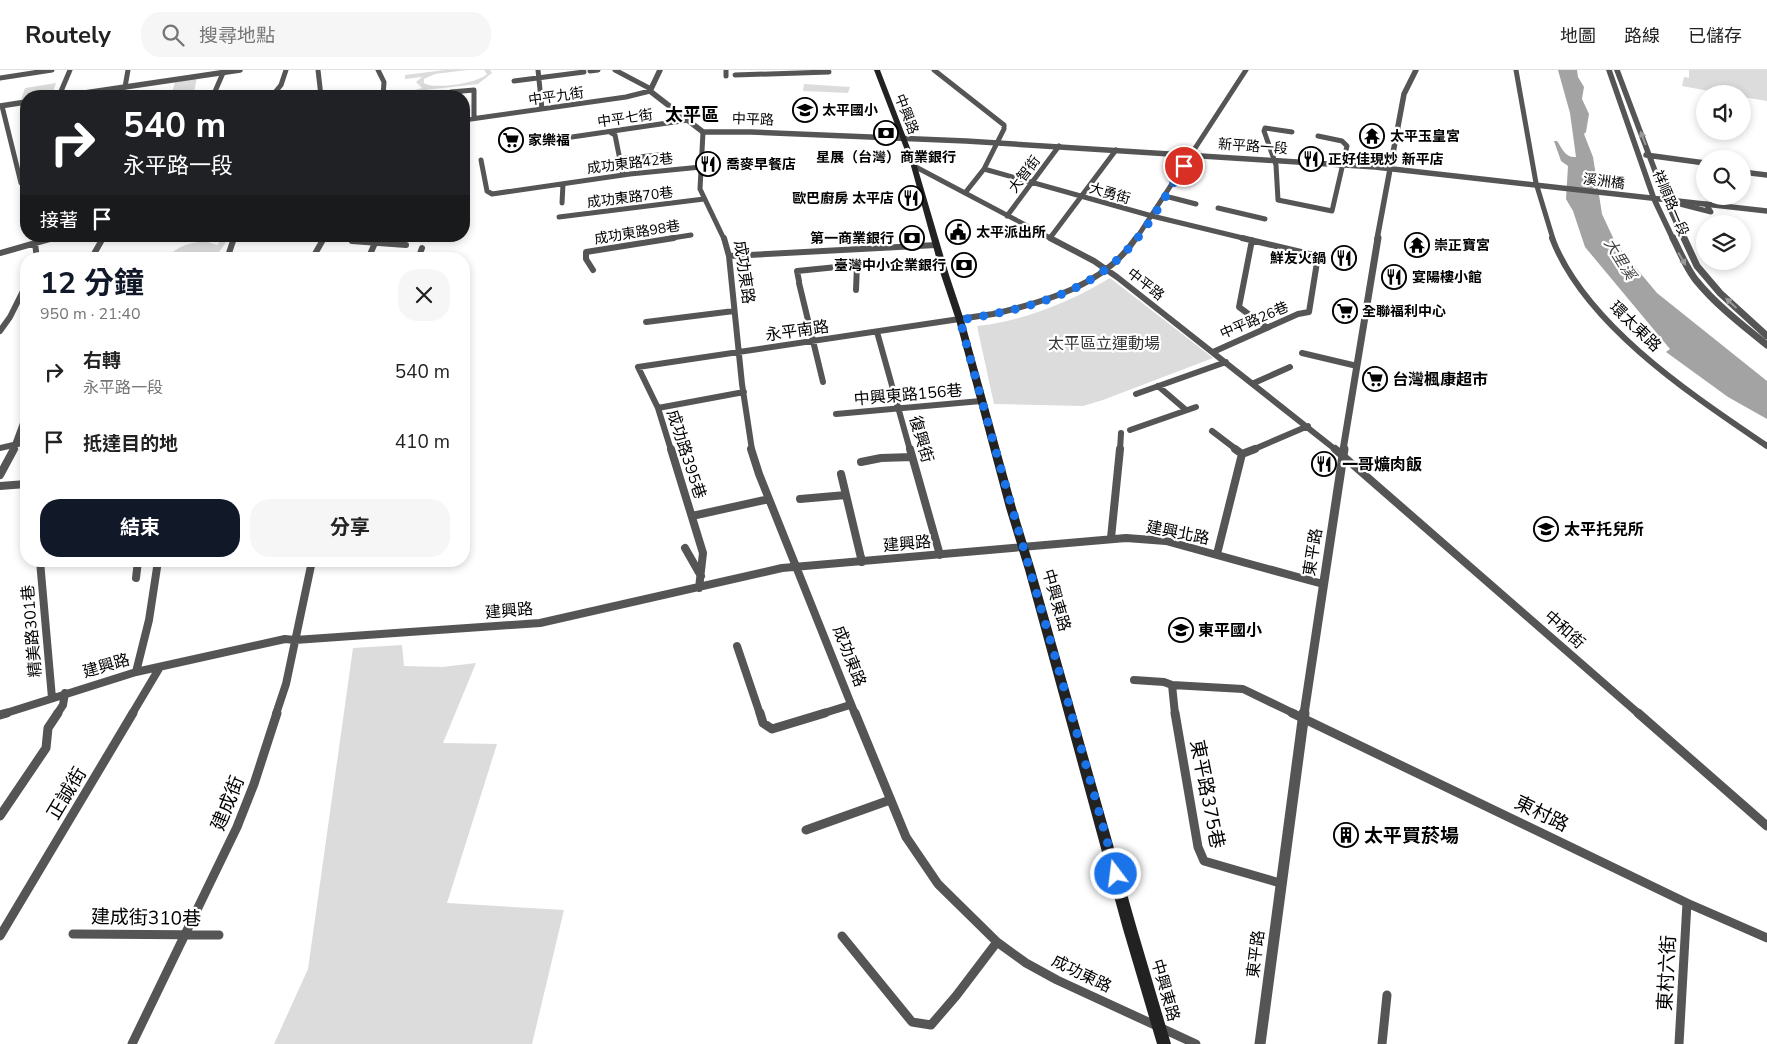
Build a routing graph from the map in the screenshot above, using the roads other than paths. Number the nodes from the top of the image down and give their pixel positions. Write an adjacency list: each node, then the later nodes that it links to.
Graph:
1 (52, 70): 20 (street)
2 (70, 70): 30 (street)
3 (128, 70): 29 (street)
4 (240, 70): 21 (street)
5 (286, 70): 33 (street)
6 (318, 70): 34 (street)
7 (378, 70): 35 (street)
8 (538, 70): 26 (street)
9 (598, 70): 19 (street)
10 (615, 70): 37 (street)
11 (660, 70): 37 (street)
12 (828, 70): 23 (street)
13 (877, 70): 52 (main road, 中興路)
14 (934, 70): 53 (street)
15 (1246, 70): 57 (street, 永平南路)
16 (1416, 70): 68 (street, 東平路)
17 (1609, 70): 58 (street, 祥順路一段)
18 (1617, 70): 59 (street, 祥順路一段, one-way to 18)
19 (590, 71)
20 (32, 72): 27 (street)
21 (223, 72): 29 (street); 32 (street)
22 (584, 72): 26 (street)
23 (784, 72): 25 (street)
24 (1516, 72): 75 (street, 環太東路)
25 (735, 76)
26 (539, 77): 28 (street); 40 (street)
27 (0, 78)
28 (514, 81)
29 (125, 87): 31 (street)
30 (62, 90)
31 (105, 90)
32 (216, 90)
33 (277, 90)
34 (321, 90)
35 (383, 90)
36 (470, 90): 41 (street)
37 (650, 91): 40 (street, 中平九街); 43 (street)
38 (20, 103): 39 (street)
39 (1, 106): 44 (street)
40 (542, 109): 41 (street, 中平九街)
41 (474, 118): 42 (street, 中平九街)
42 (470, 119)
43 (688, 120): 46 (street, 中平七街); 47 (street)
44 (7, 126): 45 (street); 72 (street)
45 (0, 128)
46 (610, 132): 51 (street, 中平七街); 60 (street)
47 (703, 132): 49 (street, 中平路); 66 (street, 成功東路)
48 (1292, 132): 62 (street)
49 (862, 136): 52 (street, 新平路一段)
50 (1318, 136): 64 (street)
51 (566, 138)
52 (903, 138): 53 (street, 新平路一段); 65 (main road, 中興路)
53 (998, 143): 54 (street, 新平路一段); 67 (street)
54 (1058, 146): 55 (street, 新平路一段); 73 (street, 大智街)
55 (1116, 150): 57 (street, 新平路一段); 78 (street)
56 (668, 154): 60 (street)
57 (1191, 155): 62 (street, 新平路一段); 79 (street, 永平南路)
58 (1639, 156): 59 (street); 81 (street, 祥順路一段)
59 (1650, 157): 63 (street); 82 (street, 祥順路一段)
60 (619, 159): 71 (street)
61 (481, 160): 74 (street, 成功東路42巷)
62 (1274, 160): 64 (street, 新平路一段); 64 (street)
63 (1696, 164)
64 (1342, 165): 68 (street, 新平路一段)
65 (914, 166): 77 (street, 中平路); 98 (main road, 中興東路)
66 (701, 167): 71 (street, 成功東路42巷); 80 (street, 成功東路)
67 (984, 169): 73 (street, 大勇街); 77 (street)
68 (1389, 169): 75 (street, 新平路一段); 124 (street, 東平路)
69 (1751, 171): 70 (street)
70 (1767, 173)
71 (624, 175): 74 (street, 成功東路42巷)
72 (20, 179)
73 (1032, 182): 78 (street, 大勇街); 87 (street, 大智街)
74 (563, 184): 83 (street)
75 (1538, 186): 76 (street, 新平路一段); 145 (street, 環太東路)
76 (1551, 187): 81 (street, 溪洲橋)
77 (965, 193): 87 (street, 中平路)
78 (1082, 196): 88 (street, 大勇街); 92 (street)
79 (1165, 196): 84 (street); 88 (street, 永平南路)
80 (704, 199): 89 (street, 成功東路70巷); 105 (street, 成功東路)
81 (1654, 199): 82 (street, 溪洲橋); 119 (street, 祥順路一段, one-way to 119)
82 (1666, 200): 86 (street); 117 (street, 祥順路一段, one-way to 82)
83 (562, 203)
84 (1196, 204)
85 (1218, 208): 90 (street)
86 (1767, 211)
87 (1007, 216): 92 (street, 中平路)
88 (1152, 216): 93 (street, 大勇街); 108 (street, 永平南路)
89 (559, 217)
90 (1265, 219)
91 (691, 235): 107 (street, 成功東路98巷)
92 (1050, 238): 108 (street, 中平路)
93 (1252, 240): 106 (street, 大勇街); 114 (street)
94 (38, 242): 96 (street)
95 (364, 242): 97 (street)
96 (35, 243): 101 (street); 104 (street)
97 (375, 243): 99 (street); 102 (street)
98 (936, 244): 105 (street); 112 (main road, 中興東路)
99 (406, 245)
100 (422, 248): 103 (street)
101 (36, 252)
102 (371, 252)
103 (421, 252)
104 (0, 253)
105 (728, 256): 111 (street, 成功東路)
106 (1318, 256): 114 (street, 中平路26巷)
107 (593, 270)
108 (1107, 270): 112 (street, 永平南路); 121 (street, 中平路)
109 (856, 290): 118 (street)
110 (20, 297): 115 (street)
111 (734, 311): 113 (street); 120 (street, 成功東路)
112 (960, 320): 116 (street, 永平南路); 132 (main road, 中興東路)
113 (646, 322)
114 (1267, 328): 121 (street, 中平路26巷)
115 (0, 332)
116 (877, 332): 118 (street, 永平南路); 135 (street, 復興街)
117 (1767, 336)
118 (813, 341): 120 (street, 永平南路); 127 (street)
119 (1767, 345)
120 (739, 352): 125 (street, 永平南路); 130 (street, 成功東路)
121 (1213, 352): 123 (street, 中平路)
122 (1302, 353): 124 (street)
123 (1226, 362): 128 (street, 中平路); 129 (street)
124 (1356, 366): 148 (street, 東平路)
125 (638, 367): 134 (street, 成功路395巷)
126 (1290, 367): 128 (street)
127 (823, 382)
128 (1254, 383): 138 (street, 中平路)
129 (1158, 386): 131 (street); 136 (street)
130 (744, 392): 134 (street); 156 (street, 成功東路)
131 (1136, 394)
132 (981, 401): 135 (street, 中興東路156巷); 161 (main road, 中興東路)
133 (1196, 407): 136 (street)
134 (658, 408): 158 (street, 成功路395巷)
135 (898, 409): 137 (street, 中興東路156巷); 149 (street, 復興街)
136 (1186, 410): 139 (street)
137 (836, 414)
138 (1308, 426): 147 (street); 148 (street, 中平路)
139 (1130, 430)
140 (20, 431): 144 (street)
141 (1212, 431): 147 (street)
142 (1120, 432): 159 (street)
143 (20, 444): 144 (street)
144 (15, 445): 146 (street); 152 (street)
145 (1767, 446)
146 (0, 448)
147 (1242, 454): 162 (street)
148 (1342, 454): 172 (street, 東平路); 187 (street, 中和街)
149 (912, 457): 150 (street); 163 (street, 復興街)
150 (861, 462)
151 (841, 474): 155 (street)
152 (0, 475)
153 (20, 484): 154 (street)
154 (0, 486)
155 (846, 494): 157 (street); 164 (street)
156 (769, 499): 158 (street); 169 (street, 成功東路)
157 (800, 499)
158 (692, 516): 170 (street, 成功路395巷)
159 (1111, 538): 161 (street, 建興北路); 162 (street, 建興北路)
160 (685, 548): 170 (street)
161 (1023, 548): 163 (street, 建興路); 199 (main road, 中興東路)
162 (1217, 554): 172 (street, 建興北路)
163 (940, 555): 164 (street, 建興路)
164 (862, 562): 169 (street, 建興路)
165 (41, 567): 181 (street, 精美路301巷)
166 (137, 567): 171 (street)
167 (157, 567): 177 (street)
168 (311, 567): 174 (street, 建成街)
169 (798, 568): 173 (street, 建興路); 182 (street, 成功東路)
170 (701, 576): 173 (street)
171 (136, 578)
172 (1324, 584): 184 (street, 東平路)
173 (699, 588): 174 (street, 建興路)
174 (295, 640): 176 (street, 建興路); 192 (street, 建成街)
175 (737, 646): 182 (street)
176 (160, 667): 177 (street, 建興路); 193 (street, 正誠街)
177 (136, 672): 180 (street, 建興路)
178 (1134, 680): 179 (street)
179 (1172, 685): 184 (street); 189 (street, 東平路375巷)
180 (65, 693): 181 (street, 建興路); 186 (street)
181 (52, 698): 183 (street, 建興路)
182 (850, 705): 185 (street, 成功東路)
183 (0, 715)
184 (1303, 716): 189 (street, 東平路); 190 (street, 東村路)
185 (890, 800): 188 (street); 197 (street, 成功東路)
186 (0, 816)
187 (1767, 826)
188 (806, 830)
189 (1280, 883): 203 (street, 東平路)
190 (1687, 903): 196 (street, 東村路); 205 (street, 東村六街)
191 (73, 934): 192 (street, 建成街310巷)
192 (185, 935): 194 (street, 建成街310巷); 200 (street, 建成街)
193 (0, 936)
194 (219, 936)
195 (842, 936): 197 (street)
196 (1767, 938)
197 (996, 942): 199 (street, 成功東路)
198 (1388, 995): 204 (street)
199 (1158, 1024): 201 (main road, 中興東路); 202 (street, 成功東路)
200 (132, 1044)
201 (1164, 1044)
202 (1196, 1044)
203 (1260, 1044)
204 (1382, 1044)
205 (1679, 1044)

